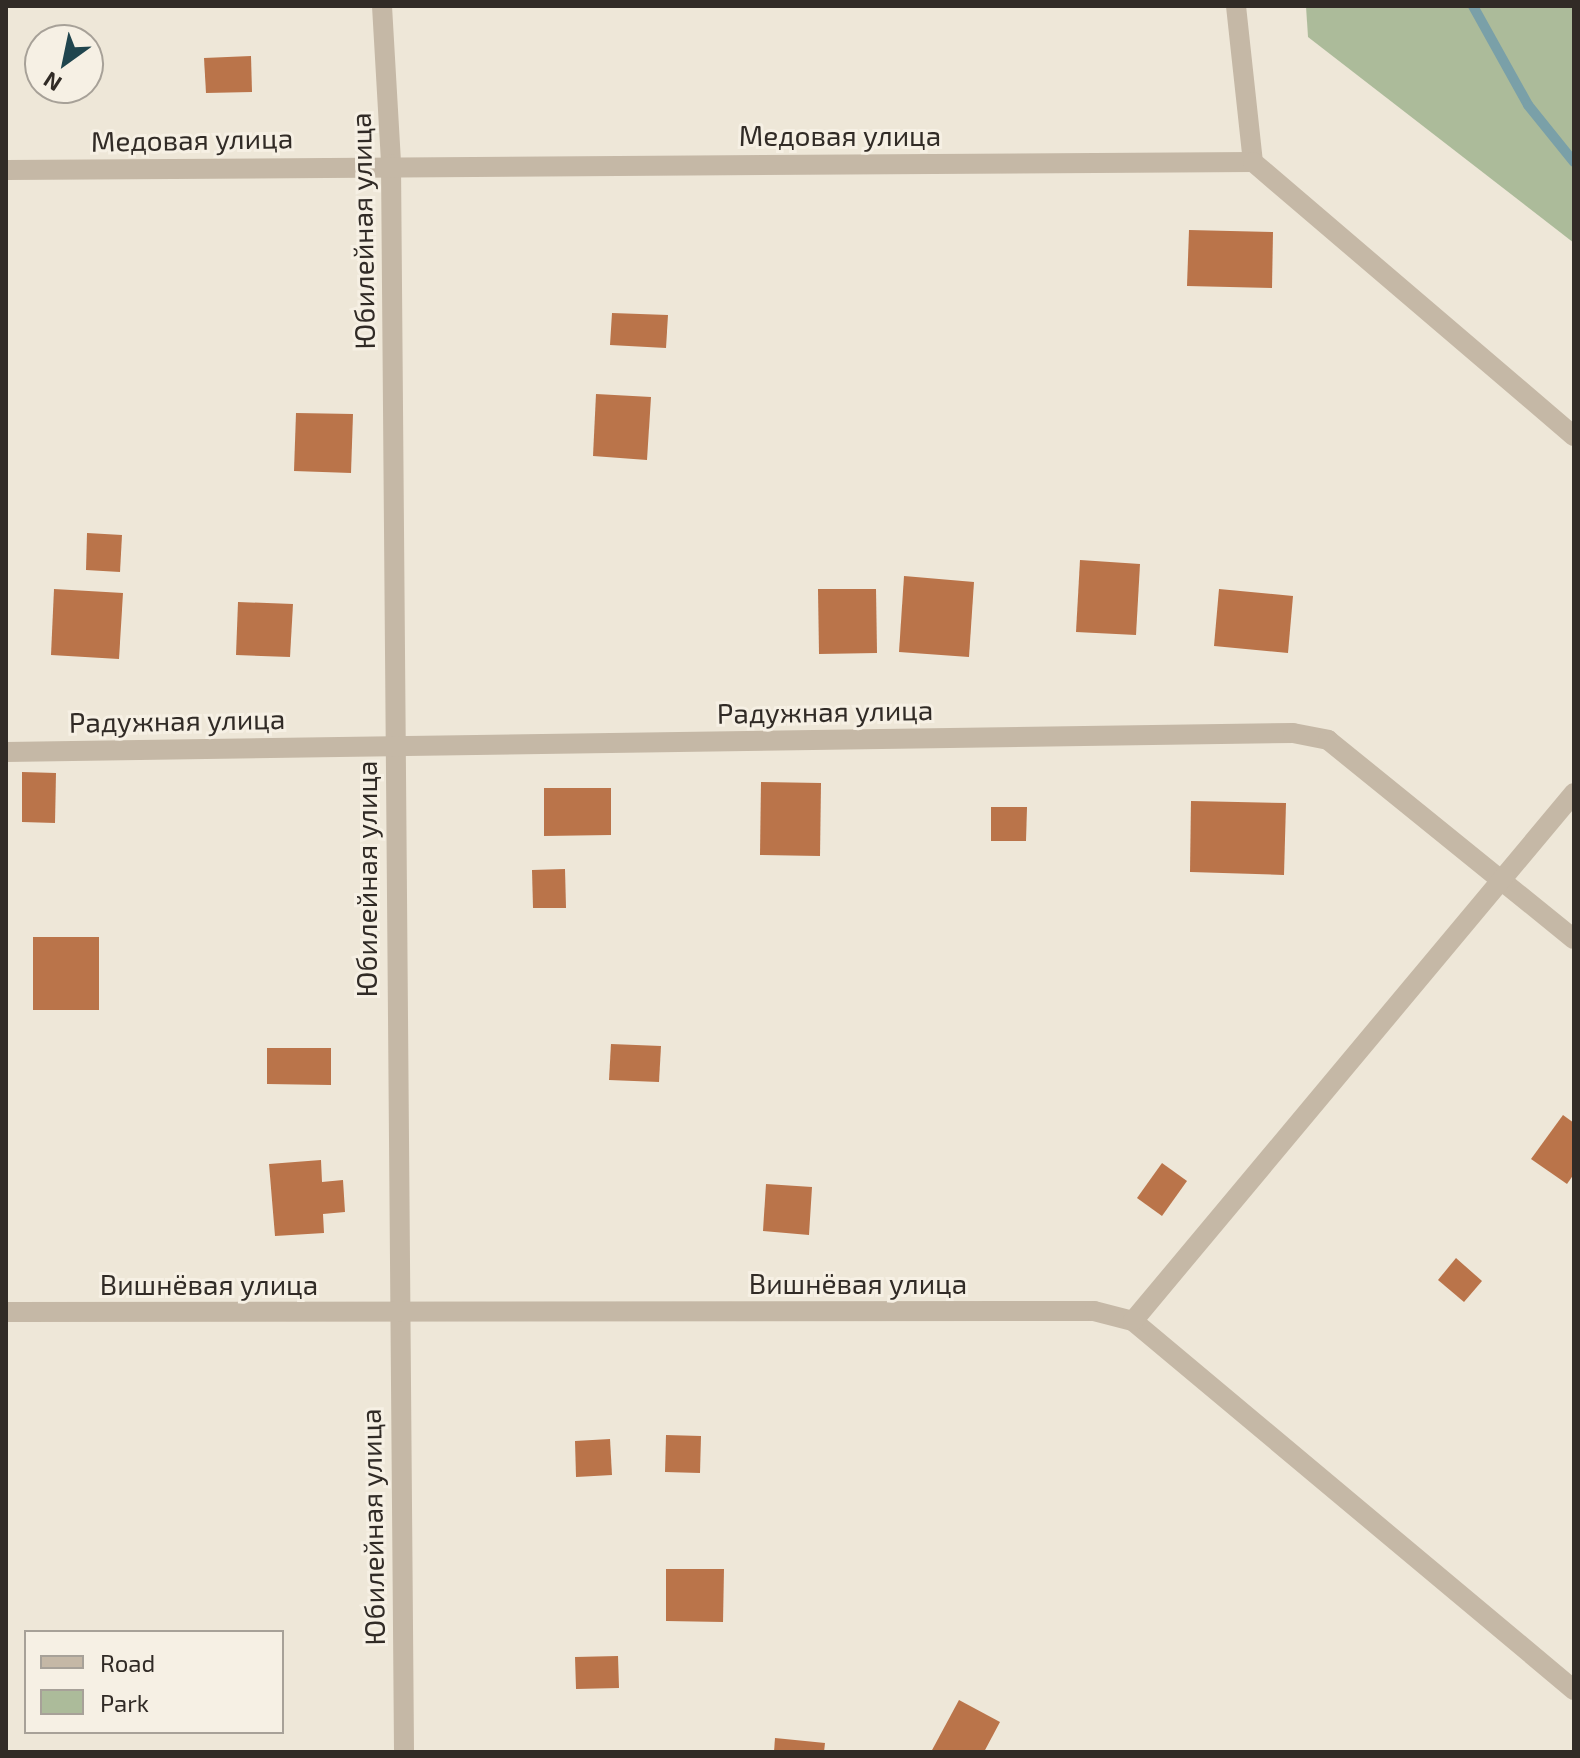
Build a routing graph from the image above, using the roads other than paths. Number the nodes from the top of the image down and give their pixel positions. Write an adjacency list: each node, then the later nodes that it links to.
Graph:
1 (382, 6): 4 (street, Юбилейная улица)
2 (1236, 6): 3 (street)
3 (1253, 162): 4 (street, Медовая улица); 6 (street)
4 (391, 164): 5 (street, Медовая улица); 7 (street, Юбилейная улица)
5 (6, 170)
6 (1574, 436)
7 (394, 744): 8 (street, Радужная улица); 10 (street, Радужная улица); 12 (street, Юбилейная улица)
8 (6, 752)
9 (1574, 793): 10 (street)
10 (1501, 877): 11 (street, Радужная улица); 14 (street)
11 (1574, 939)
12 (397, 1311): 13 (street, Вишнёвая улица); 14 (street, Вишнёвая улица); 16 (street, Юбилейная улица)
13 (6, 1312)
14 (1133, 1321): 15 (street, Вишнёвая улица)
15 (1574, 1690)
16 (404, 1752)

